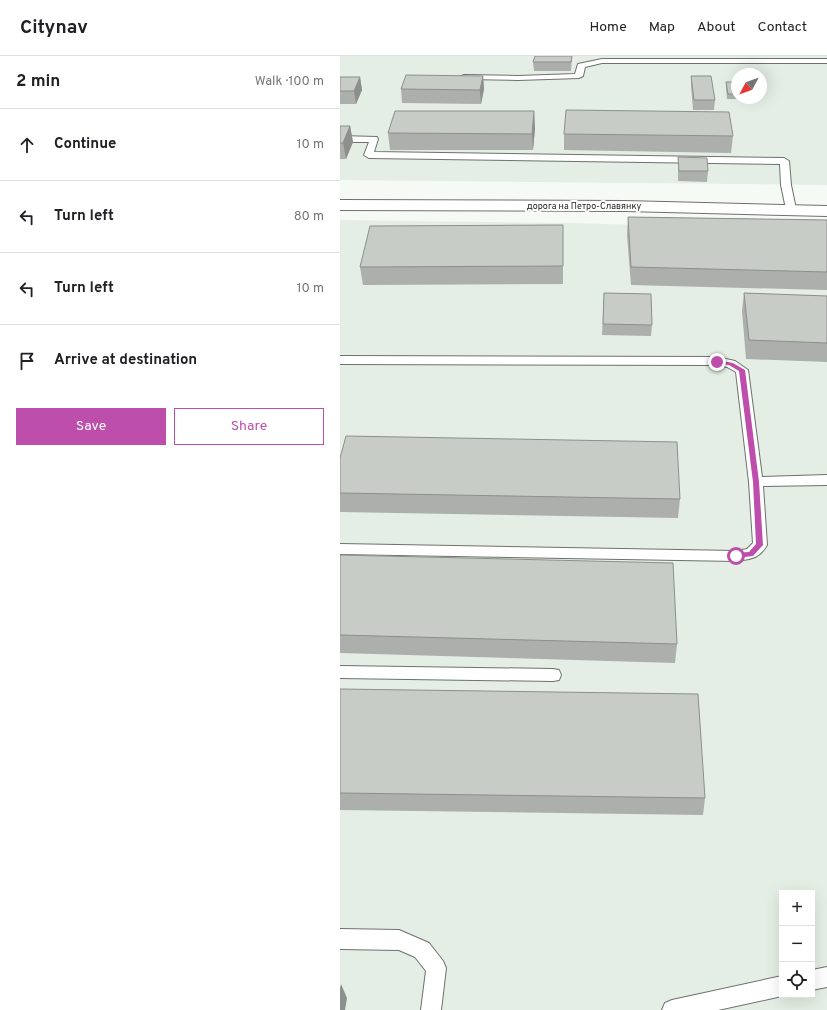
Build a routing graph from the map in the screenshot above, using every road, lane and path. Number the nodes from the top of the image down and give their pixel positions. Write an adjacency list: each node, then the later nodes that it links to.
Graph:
1 (827, 61): 2 (lane)
2 (454, 77)
3 (340, 139): 5 (lane)
4 (340, 205): 5 (street, дорога на Петро-Славянку)
5 (792, 209): 6 (street, дорога на Петро-Славянку)
6 (827, 210)
7 (340, 360): 9 (lane)
8 (827, 480): 9 (lane)
9 (756, 482): 10 (lane)
10 (340, 549)
11 (340, 672): 12 (lane)
12 (553, 676)
13 (340, 939): 17 (lane)
14 (827, 977): 15 (lane)
15 (815, 979)
16 (779, 987): 18 (lane)
17 (431, 1010)
18 (672, 1010)

